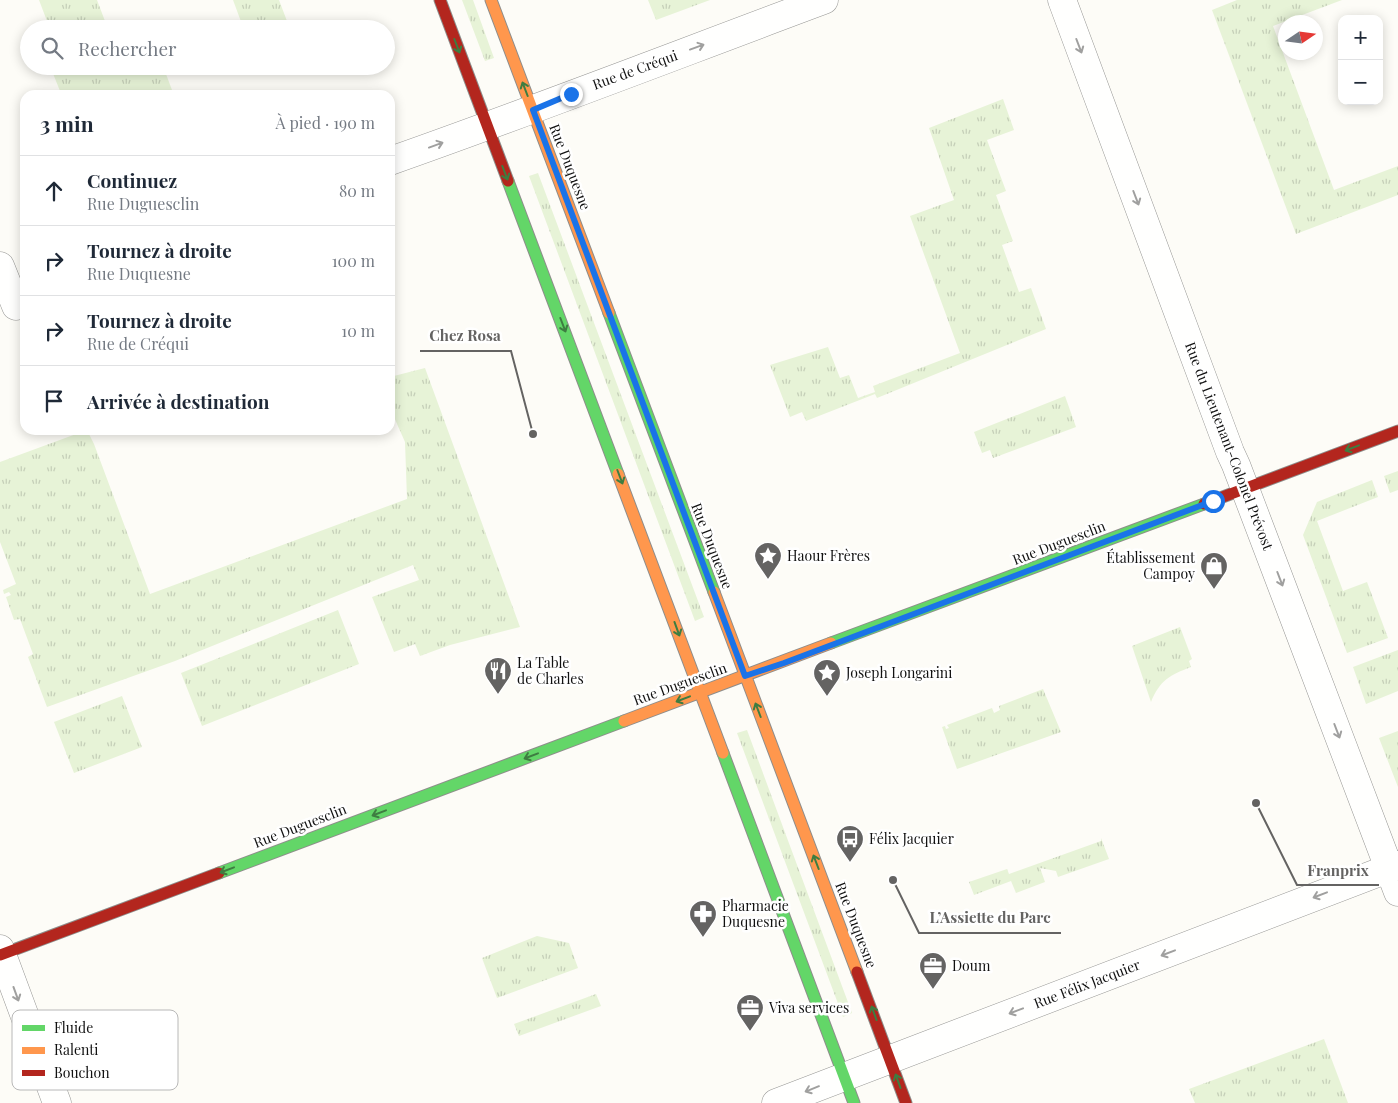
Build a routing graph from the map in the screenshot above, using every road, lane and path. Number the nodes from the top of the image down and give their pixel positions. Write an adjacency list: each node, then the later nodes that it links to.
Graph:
1 (440, 0): 6 (main road, one-way to 6)
2 (491, 0): 5 (main road, Rue Duquesne, one-way to 2)
3 (824, 0): 5 (street, Rue de Créqui, one-way to 3)
4 (1062, 0): 11 (street, Rue du Lieutenant-Colonel Prévost, one-way to 11)
5 (533, 110): 6 (street, Rue de Créqui); 12 (main road, Rue Duquesne)
6 (488, 127): 7 (street, Rue de Créqui, one-way to 6); 13 (main road, one-way to 13)
7 (395, 159)
8 (0, 266): 9 (street)
9 (14, 307)
10 (1398, 431): 11 (main road, Rue Duguesclin, one-way to 11)
11 (1245, 488): 12 (main road, Rue Duguesclin); 14 (street, Rue du Lieutenant-Colonel Prévost, one-way to 14)
12 (745, 676): 13 (main road, Rue Duguesclin); 17 (main road, Rue Duquesne, one-way to 12)
13 (700, 692): 15 (main road, Rue Duguesclin, one-way to 15); 18 (main road)
14 (1395, 875): 17 (street, Rue Félix Jacquier, one-way to 17)
15 (1, 953): 16 (street, one-way to 16)
16 (22, 1010)
17 (890, 1060): 18 (street, Rue Félix Jacquier); 23 (main road, Rue Duquesne, one-way to 17)
18 (844, 1076): 21 (street, Rue Félix Jacquier, one-way to 21); 22 (main road)
19 (52, 1090): 20 (street, one-way to 20)
20 (57, 1103)
21 (776, 1103)
22 (854, 1103)
23 (906, 1103)

